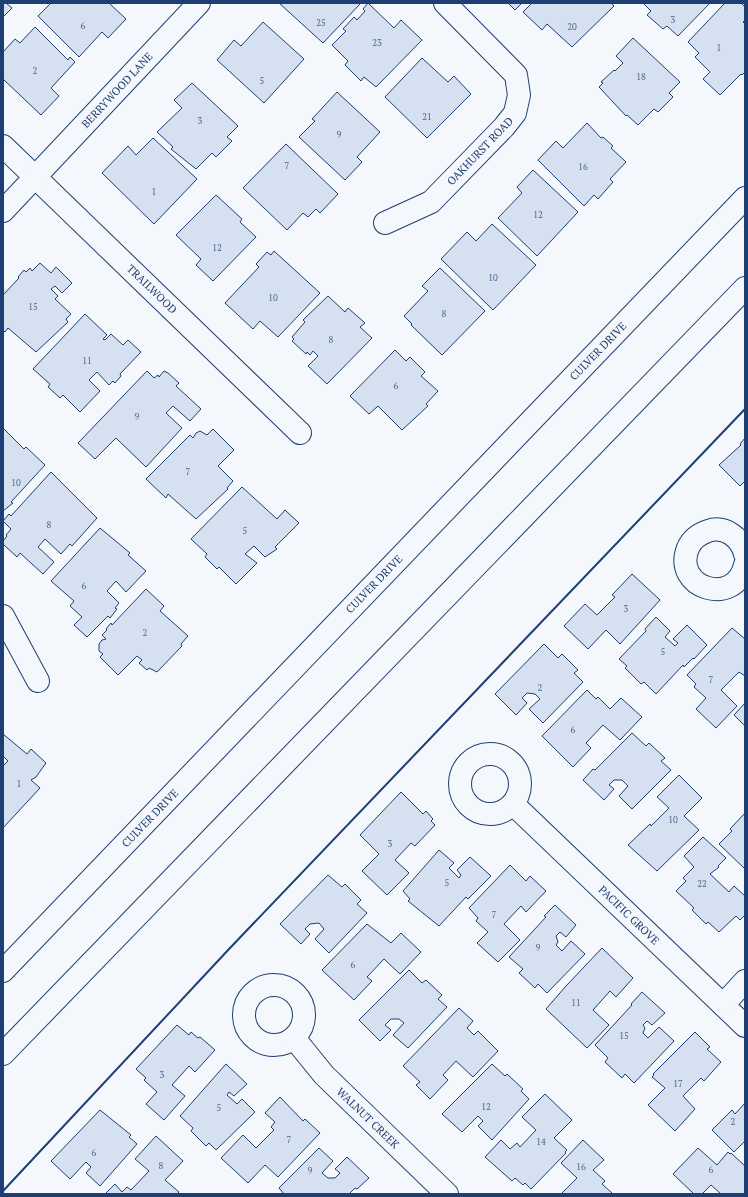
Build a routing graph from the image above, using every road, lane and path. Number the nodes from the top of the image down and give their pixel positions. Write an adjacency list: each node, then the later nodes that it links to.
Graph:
1 (199, 3): 4 (main road, BERRYWOOD LANE)
2 (445, 3): 7 (main road, OAKHURST ROAD)
3 (3, 146): 4 (main road, TRAILWOOD)
4 (35, 177): 6 (main road, BERRYWOOD LANE); 9 (main road, TRAILWOOD)
5 (745, 198): 13 (main road, CULVER DRIVE)
6 (3, 210)
7 (386, 223)
8 (745, 288): 18 (main road)
9 (300, 433)
10 (3, 616): 11 (main road)
11 (38, 680)
12 (513, 804): 15 (main road, PACIFIC GROVE)
13 (3, 971)
14 (745, 981): 15 (main road)
15 (723, 1005): 16 (main road, PACIFIC GROVE)
16 (745, 1026)
17 (294, 1038): 19 (main road, WALNUT CREEK)
18 (3, 1054)
19 (447, 1194)

